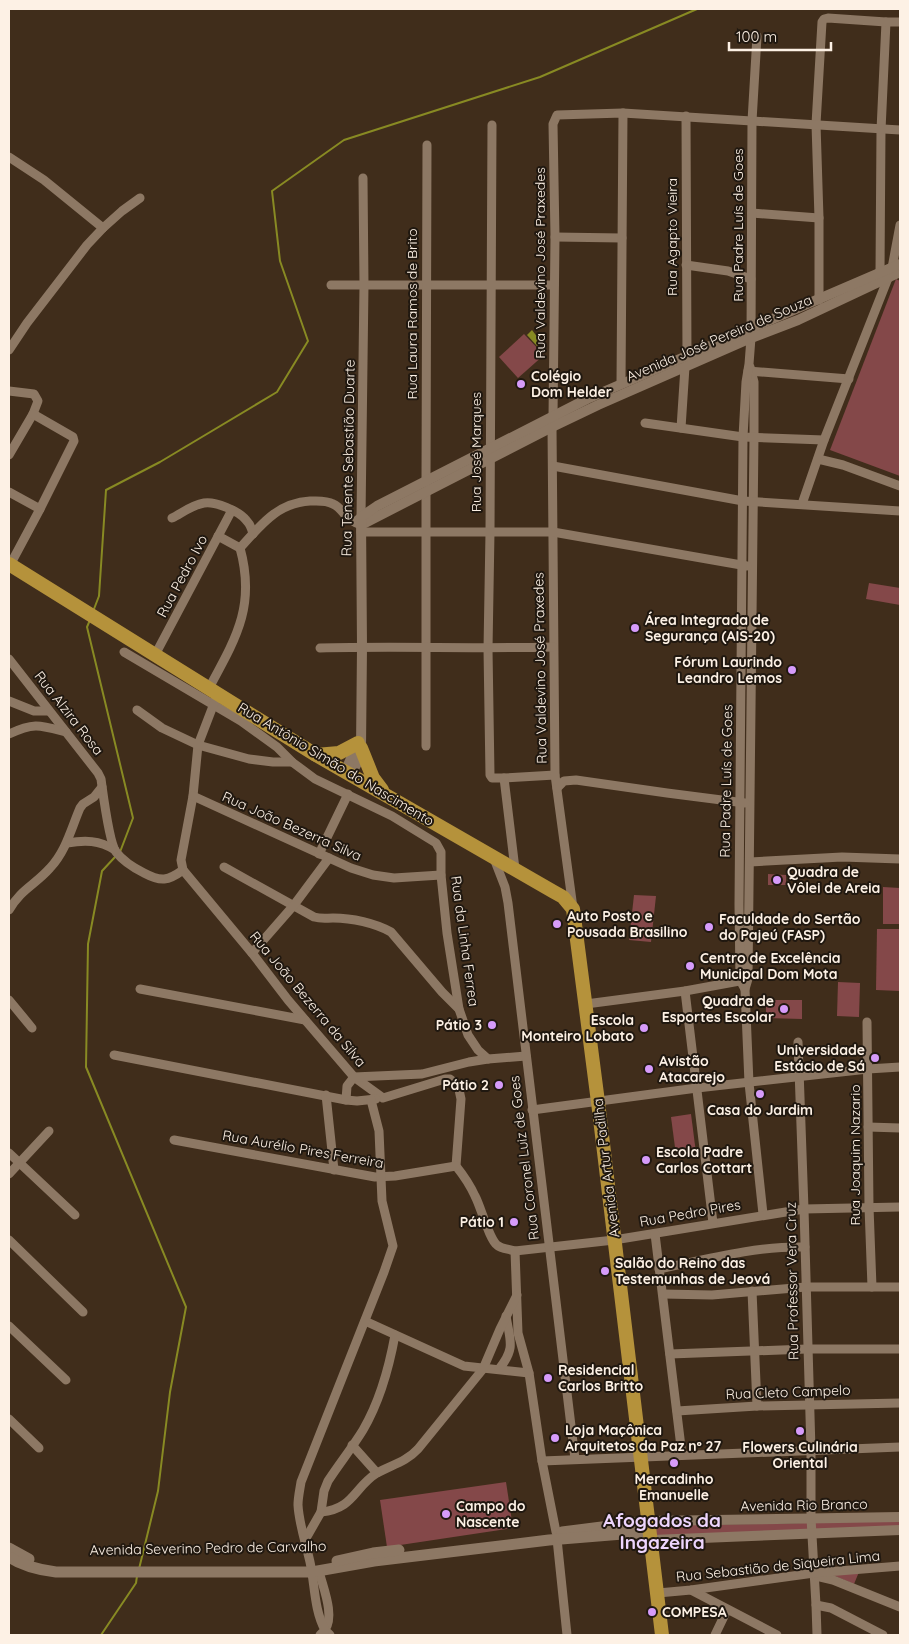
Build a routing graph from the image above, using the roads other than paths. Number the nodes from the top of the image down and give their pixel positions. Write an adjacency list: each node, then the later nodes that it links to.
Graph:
1 (886, 22): 2 (street); 7 (street); 9 (street)
2 (900, 22)
3 (757, 36): 6 (street, Rua Padre Luís de Goes)
4 (623, 112): 5 (street); 19 (street, Rua Valdevino José Praxedes); 20 (street)
5 (686, 116): 6 (street); 21 (street, Rua Agapto Vieira)
6 (752, 121): 7 (street); 15 (street, Rua Padre Luís de Goes)
7 (816, 124): 9 (street); 16 (street)
8 (492, 125): 27 (street, Rua José Marques)
9 (881, 130): 10 (street); 22 (street)
10 (900, 130)
11 (427, 145): 26 (street, Rua Laura Ramos de Brito)
12 (9, 157): 18 (street)
13 (364, 178): 25 (street, Rua Tenente Sebastião Duarte)
14 (140, 198): 18 (street)
15 (752, 213): 16 (street); 23 (street, Rua Padre Luís de Goes)
16 (819, 218): 29 (street)
17 (900, 225): 22 (street)
18 (103, 228): 31 (street)
19 (555, 237): 20 (street); 28 (street, Rua Valdevino José Praxedes)
20 (622, 238): 35 (street)
21 (686, 265): 23 (street); 32 (street, Rua Agapto Vieira)
22 (892, 271): 29 (street, Avenida José Pereira de Souza); 30 (street, Avenida José Pereira de Souza); 34 (street)
23 (752, 279): 30 (street, Rua Padre Luís de Goes)
24 (331, 285): 25 (street)
25 (364, 285): 26 (street); 58 (street, Rua Tenente Sebastião Duarte)
26 (426, 285): 27 (street); 49 (street, Rua Laura Ramos de Brito)
27 (491, 285): 28 (street); 45 (street, Rua José Marques)
28 (554, 285): 38 (street, Rua Valdevino José Praxedes)
29 (819, 300): 30 (street, Avenida José Pereira de Souza)
30 (751, 334): 32 (street, Avenida José Pereira de Souza); 33 (street, Rua Padre Luís de Goes)
31 (9, 350)
32 (686, 362): 35 (street, Avenida José Pereira de Souza); 38 (street, Avenida José Pereira de Souza); 40 (street, Rua Agapto Vieira)
33 (750, 369): 34 (street); 41 (street, Rua Padre Luís de Goes); 42 (street, Rua Padre Luís de Goes)
34 (849, 379): 43 (street)
35 (621, 384): 38 (street, Avenida José Pereira de Souza)
36 (9, 391): 37 (street)
37 (33, 414): 44 (street); 54 (street)
38 (552, 422): 45 (street, Avenida José Pereira de Souza); 47 (street, Rua Valdevino José Praxedes)
39 (645, 423): 40 (street)
40 (681, 428): 41 (street)
41 (743, 436): 42 (street); 51 (street, Rua Padre Luís de Goes)
42 (754, 436): 43 (street); 52 (street, Rua Padre Luís de Goes)
43 (824, 440): 46 (street)
44 (9, 455)
45 (490, 455): 49 (street, Avenida José Pereira de Souza); 59 (street, Rua José Marques)
46 (818, 459): 48 (street); 53 (street)
47 (553, 466): 51 (street); 60 (street, Rua Valdevino José Praxedes)
48 (900, 486)
49 (426, 487): 58 (street, Avenida José Pereira de Souza); 61 (street, Rua Laura Ramos de Brito)
50 (9, 492): 54 (street)
51 (743, 502): 52 (street); 66 (street, Rua Padre Luís de Goes)
52 (753, 502): 53 (street); 67 (street, Rua Padre Luís de Goes)
53 (802, 504): 56 (street)
54 (40, 509): 65 (street)
55 (232, 510): 57 (street); 62 (street); 63 (street, Rua Pedro Ivo)
56 (900, 511)
57 (172, 518)
58 (359, 524): 61 (street); 62 (street); 68 (street, Rua Tenente Sebastião Duarte)
59 (490, 532): 60 (street); 61 (street); 72 (street, Rua José Marques)
60 (553, 532): 66 (street); 70 (street, Rua Valdevino José Praxedes)
61 (425, 533): 69 (street, Rua Laura Ramos de Brito)
62 (253, 534): 64 (street)
63 (218, 536): 64 (street); 74 (street, Rua Pedro Ivo)
64 (240, 548): 76 (street)
65 (9, 564): 74 (main road, Rua Antônio Simão do Nascimento)
66 (742, 566): 67 (street); 95 (street, Rua Padre Luís de Goes)
67 (752, 566): 96 (street, Rua Padre Luís de Goes)
68 (362, 647): 69 (street); 71 (street); 82 (street, Rua Tenente Sebastião Duarte)
69 (426, 647): 72 (street); 84 (street, Rua Laura Ramos de Brito)
70 (553, 647): 72 (street); 88 (street, Rua Valdevino José Praxedes)
71 (320, 648)
72 (488, 649): 89 (street, Rua José Marques)
73 (124, 652): 76 (street, Rua da Linha Ferrea)
74 (156, 655): 76 (main road, Rua Antônio Simão do Nascimento)
75 (9, 659): 79 (street, Rua Alzira Rosa)
76 (214, 695): 83 (street); 85 (main road, Rua Antônio Simão do Nascimento); 86 (street, Rua da Linha Ferrea)
77 (9, 700): 79 (street)
78 (137, 710): 83 (street)
79 (49, 711): 80 (street, Rua Alzira Rosa)
80 (66, 732): 81 (street); 90 (street, Rua Alzira Rosa)
81 (9, 734)
82 (360, 743): 85 (main road); 87 (street, Rua Tenente Sebastião Duarte); 93 (main road)
83 (198, 745): 86 (street); 94 (street)
84 (426, 746)
85 (316, 755): 87 (main road, Rua Antônio Simão do Nascimento)
86 (292, 762): 92 (street, Rua da Linha Ferrea)
87 (349, 774): 93 (main road, Rua Antônio Simão do Nascimento)
88 (555, 774): 89 (street); 91 (street, Rua Valdevino José Praxedes)
89 (504, 778): 105 (street)
90 (102, 787): 97 (street); 98 (street, Rua Alzira Rosa)
91 (557, 788): 95 (street); 109 (street, Rua Valdevino José Praxedes)
92 (348, 794): 99 (street); 107 (street, Rua da Linha Ferrea)
93 (385, 795): 100 (main road, Rua Antônio Simão do Nascimento)
94 (193, 796): 99 (street, Rua João Bezerra Silva); 106 (street, Rua João Bezerra da Silva)
95 (740, 803): 96 (street); 112 (street, Rua Padre Luís de Goes)
96 (750, 803): 103 (street, Rua Padre Luís de Goes)
97 (67, 843): 98 (street); 110 (street)
98 (115, 850): 106 (street)
99 (319, 854): 101 (street, Rua João Bezerra Silva)
100 (492, 856): 105 (main road, Rua Antônio Simão do Nascimento); 125 (street, Rua Coronel Luiz de Goes)
101 (328, 858): 107 (street, Rua João Bezerra Silva); 108 (street)
102 (900, 859): 103 (street)
103 (750, 862): 112 (street, Rua Padre Luís de Goes)
104 (224, 867): 108 (street)
105 (515, 869): 109 (main road, Rua Antônio Simão do Nascimento)
106 (183, 870): 111 (street, Rua João Bezerra da Silva)
107 (442, 875): 118 (street, Rua da Linha Ferrea)
108 (294, 905): 111 (street); 118 (street)
109 (573, 908): 117 (main road, Avenida Artur Padilha)
110 (9, 910)
111 (252, 953): 116 (street, Rua João Bezerra da Silva)
112 (744, 983): 114 (street); 131 (street, Rua Padre Luís de Goes)
113 (140, 989): 119 (street)
114 (684, 991): 117 (street); 132 (street)
115 (9, 1000): 122 (street)
116 (288, 1000): 119 (street); 120 (street, Rua João Bezerra da Silva)
117 (586, 1004): 137 (main road, Avenida Artur Padilha)
118 (459, 1009): 126 (street, Rua da Linha Ferrea)
119 (281, 1015): 120 (street)
120 (305, 1020): 129 (street, Rua João Bezerra da Silva)
121 (867, 1022): 128 (street, Rua Joaquim Nazario)
122 (32, 1028)
123 (798, 1042): 130 (street, Rua Professor Vera Cruz)
124 (114, 1055): 133 (street)
125 (526, 1056): 126 (street); 138 (street, Rua Coronel Luiz de Goes)
126 (488, 1059): 129 (street)
127 (900, 1067): 128 (street)
128 (868, 1069): 130 (street); 139 (street, Rua Joaquim Nazario)
129 (354, 1077): 134 (street, Rua João Bezerra da Silva); 135 (street)
130 (799, 1077): 131 (street); 151 (street, Rua Professor Vera Cruz)
131 (749, 1083): 132 (street); 152 (street, Rua Padre Luís de Goes)
132 (697, 1088): 137 (street); 154 (street)
133 (326, 1095): 135 (street); 146 (street)
134 (383, 1098): 136 (street); 145 (street)
135 (346, 1100): 136 (street)
136 (371, 1100): 148 (street)
137 (598, 1102): 138 (street); 157 (main road, Avenida Artur Padilha)
138 (532, 1110): 158 (street, Rua Coronel Luiz de Goes)
139 (868, 1126): 140 (street); 149 (street, Rua Joaquim Nazario)
140 (900, 1128)
141 (49, 1130): 144 (street)
142 (174, 1140): 146 (street, Rua Aurélio Pires Ferreira)
143 (9, 1153): 144 (street)
144 (19, 1163): 147 (street); 153 (street)
145 (456, 1166): 148 (street, Rua Aurélio Pires Ferreira); 160 (street)
146 (334, 1170): 148 (street, Rua Aurélio Pires Ferreira)
147 (9, 1174)
148 (381, 1177): 170 (street)
149 (869, 1207): 150 (street, Rua Pedro Pires); 151 (street, Rua Pedro Pires); 164 (street, Rua Joaquim Nazario)
150 (900, 1207)
151 (804, 1209): 152 (street, Rua Pedro Pires); 159 (street, Rua Professor Vera Cruz)
152 (764, 1214): 154 (street, Rua Pedro Pires)
153 (76, 1215)
154 (713, 1223): 155 (street, Rua Pedro Pires)
155 (655, 1234): 157 (street, Rua Pedro Pires); 161 (street)
156 (9, 1240): 168 (street)
157 (614, 1240): 158 (street, Rua Pedro Pires); 191 (main road, Avenida Artur Padilha)
158 (548, 1247): 160 (street, Rua Pedro Pires); 192 (street, Rua Coronel Luiz de Goes)
159 (805, 1247): 161 (street); 162 (street, Rua Professor Vera Cruz)
160 (515, 1251): 167 (street)
161 (659, 1269): 166 (street)
162 (806, 1287): 164 (street); 165 (street); 173 (street, Rua Professor Vera Cruz)
163 (900, 1287): 164 (street)
164 (872, 1288)
165 (752, 1291): 166 (street); 175 (street)
166 (663, 1294): 176 (street)
167 (517, 1295): 169 (street); 179 (street)
168 (83, 1312)
169 (506, 1316): 177 (street); 178 (street)
170 (364, 1321): 172 (street); 202 (street)
171 (9, 1326): 180 (street)
172 (395, 1335): 177 (street); 186 (street)
173 (807, 1349): 174 (street); 175 (street); 182 (street, Rua Professor Vera Cruz)
174 (900, 1349)
175 (755, 1351): 176 (street); 183 (street)
176 (670, 1354): 184 (street)
177 (483, 1369): 178 (street); 194 (street)
178 (499, 1369): 179 (street)
179 (528, 1373): 193 (street)
180 (66, 1380)
181 (900, 1403): 182 (street, Rua Cleto Campelo)
182 (809, 1404): 183 (street, Rua Cleto Campelo); 189 (street, Rua Professor Vera Cruz)
183 (757, 1406): 184 (street, Rua Cleto Campelo)
184 (677, 1411): 190 (street)
185 (9, 1419): 188 (street)
186 (352, 1445): 194 (street); 195 (street)
187 (900, 1447): 189 (street)
188 (39, 1448)
189 (810, 1450): 190 (street); 197 (street, Rua Professor Vera Cruz)
190 (682, 1455): 191 (street)
191 (642, 1457): 192 (street); 198 (main road, Avenida Artur Padilha)
192 (575, 1459): 193 (street)
193 (542, 1461): 201 (street)
194 (377, 1473): 195 (street)
195 (321, 1512): 202 (street)
196 (900, 1517): 197 (street, Avenida Rio Branco)
197 (811, 1518): 198 (street, Avenida Rio Branco); 200 (street, Rua Professor Vera Cruz)
198 (649, 1521): 201 (main road, Avenida Severino Pedro de Carvalho); 203 (main road, Avenida Artur Padilha)
199 (900, 1530): 200 (street, Avenida Rio Branco)
200 (811, 1533): 203 (street, Avenida Rio Branco); 209 (street, Rua Professor Vera Cruz)
201 (553, 1536): 203 (main road, Avenida Severino Pedro de Carvalho); 208 (main road, Avenida Severino Pedro de Carvalho); 216 (street)
202 (305, 1540): 208 (street)
203 (652, 1540): 211 (main road, Avenida Artur Padilha)
204 (9, 1548): 207 (main road, Avenida Severino Pedro de Carvalho)
205 (9, 1557): 207 (main road, Avenida Severino Pedro de Carvalho)
206 (900, 1566): 209 (street, Rua Sebastião de Siqueira Lima)
207 (135, 1568): 208 (main road, Avenida Severino Pedro de Carvalho)
208 (314, 1570): 215 (street)
209 (814, 1574): 210 (street, Rua Sebastião de Siqueira Lima); 212 (street, Rua Professor Vera Cruz); 213 (street)
210 (691, 1590): 211 (street, Rua Sebastião de Siqueira Lima); 214 (street)
211 (658, 1593): 217 (main road, Avenida Artur Padilha)
212 (816, 1606): 220 (street, Rua Professor Vera Cruz); 221 (street)
213 (900, 1607)
214 (727, 1610): 218 (street); 219 (street)
215 (325, 1634)
216 (567, 1635)
217 (662, 1635)
218 (715, 1635)
219 (777, 1635)
220 (817, 1635)
221 (883, 1635)

